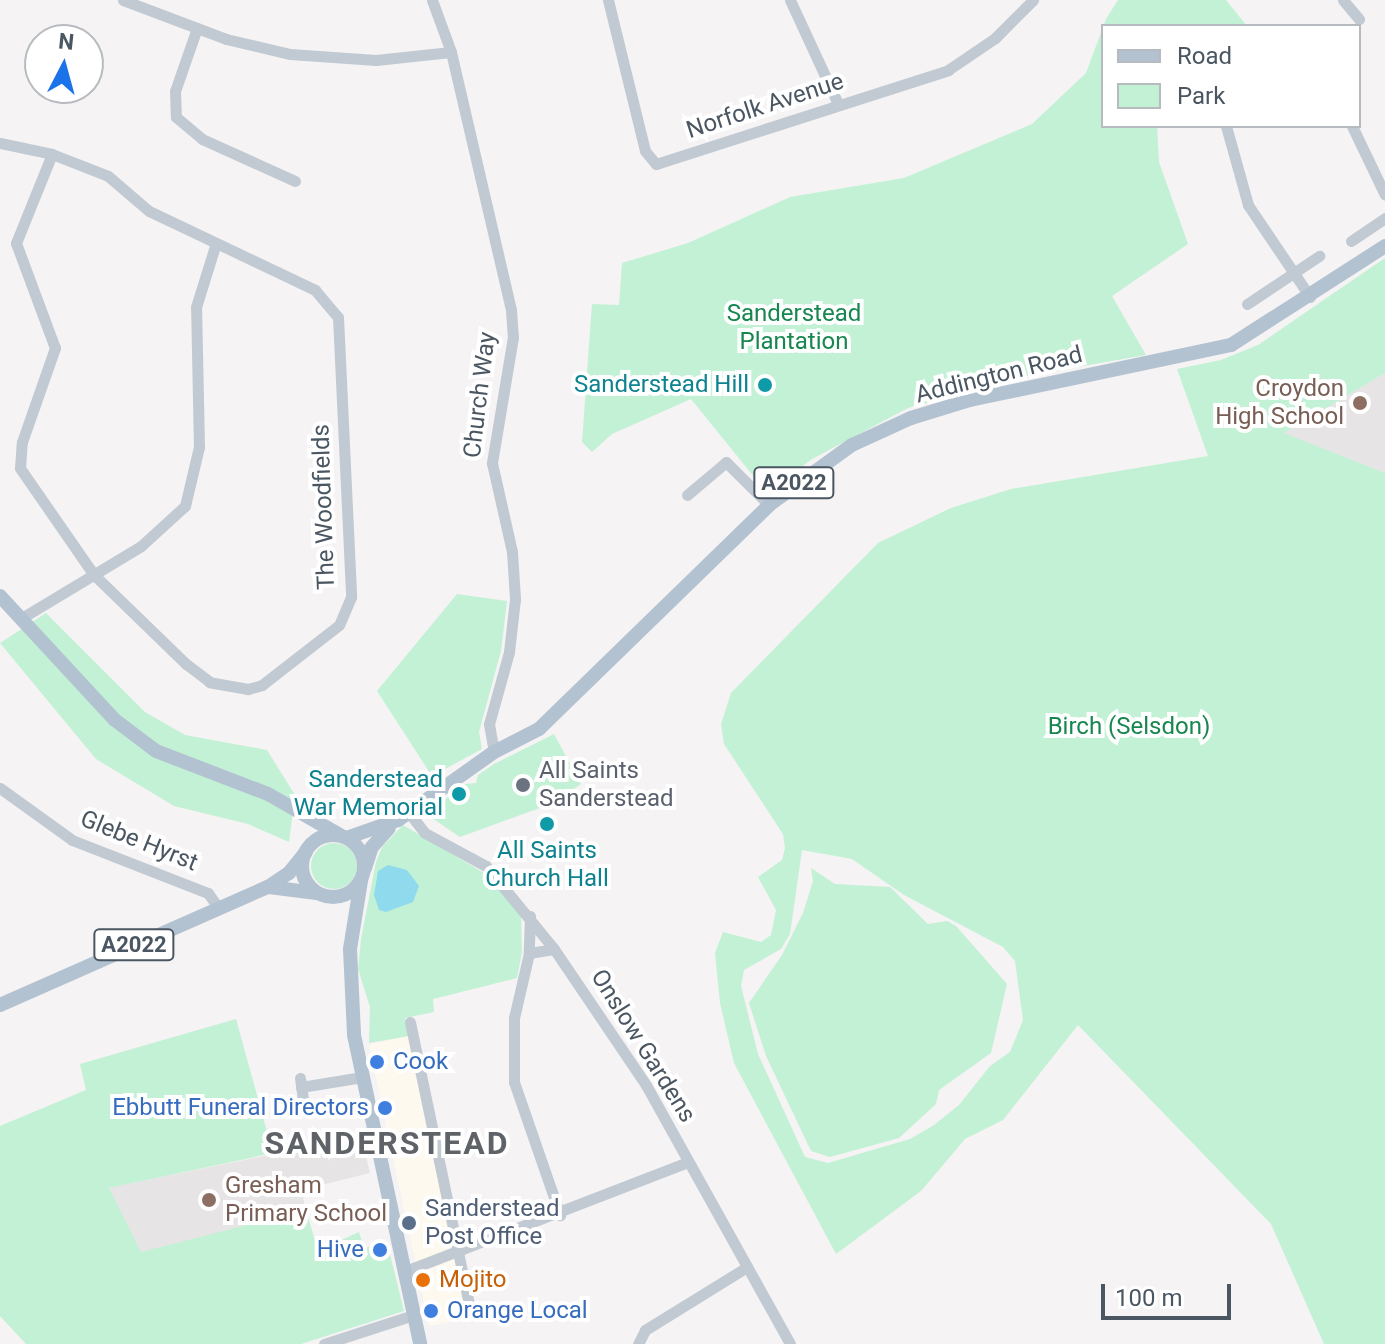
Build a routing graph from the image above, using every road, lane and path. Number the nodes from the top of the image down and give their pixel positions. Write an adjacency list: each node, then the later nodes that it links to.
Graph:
1 (123, 0): 8 (street)
2 (432, 0): 9 (street, Church Way)
3 (608, 0): 10 (street, Norfolk Avenue)
4 (790, 0): 10 (street)
5 (1033, 0): 10 (street, Norfolk Avenue)
6 (1343, 0): 7 (street)
7 (1359, 19)
8 (197, 28): 9 (street); 15 (street)
9 (451, 52): 30 (street, Church Way)
10 (838, 104)
11 (1227, 128): 22 (street)
12 (1353, 128): 16 (street)
13 (0, 143): 14 (street)
14 (52, 154): 19 (street); 27 (street)
15 (295, 181)
16 (1385, 195)
17 (1385, 218): 18 (street)
18 (1351, 241)
19 (215, 246): 27 (street); 27 (street, The Woodfields)
20 (1385, 246): 23 (main road, Addington Road / A2022)
21 (1319, 256): 22 (street)
22 (1293, 274): 23 (street); 24 (street)
23 (1310, 297): 26 (main road, Addington Road / A2022)
24 (1247, 304)
25 (687, 495): 26 (street)
26 (769, 505): 30 (main road, Addington Road / A2022)
27 (94, 575): 29 (street)
28 (0, 596): 29 (main road)
29 (20, 619): 32 (main road)
30 (494, 752): 33 (main road, Addington Road / A2022)
31 (0, 788): 39 (street, Glebe Hyrst)
32 (293, 806): 34 (main road); 35 (main road)
33 (404, 817): 34 (main road, A2022); 36 (main road, A2022); 40 (street, Onslow Gardens)
34 (344, 836): 35 (main road); 36 (main road)
35 (308, 850): 37 (main road, A2022); 38 (main road)
36 (362, 878): 38 (main road); 41 (main road)
37 (268, 887): 38 (main road); 39 (main road, A2022)
38 (321, 895): 41 (main road)
39 (219, 909): 44 (main road, A2022)
40 (530, 916): 42 (street, Onslow Gardens); 43 (street)
41 (352, 935): 46 (main road)
42 (554, 949): 43 (street); 48 (street, Onslow Gardens)
43 (529, 953): 49 (street)
44 (0, 1005)
45 (410, 1022): 50 (street)
46 (362, 1077): 47 (street); 52 (main road)
47 (302, 1088)
48 (688, 1162): 49 (street); 51 (street, Onslow Gardens)
49 (560, 1215): 50 (street)
50 (456, 1255): 52 (street); 53 (street)
51 (747, 1267): 57 (street); 58 (street, Onslow Gardens)
52 (403, 1272): 54 (main road)
53 (470, 1308)
54 (413, 1315): 55 (street); 56 (main road)
55 (324, 1344)
56 (420, 1344)
57 (638, 1344)
58 (790, 1344)

